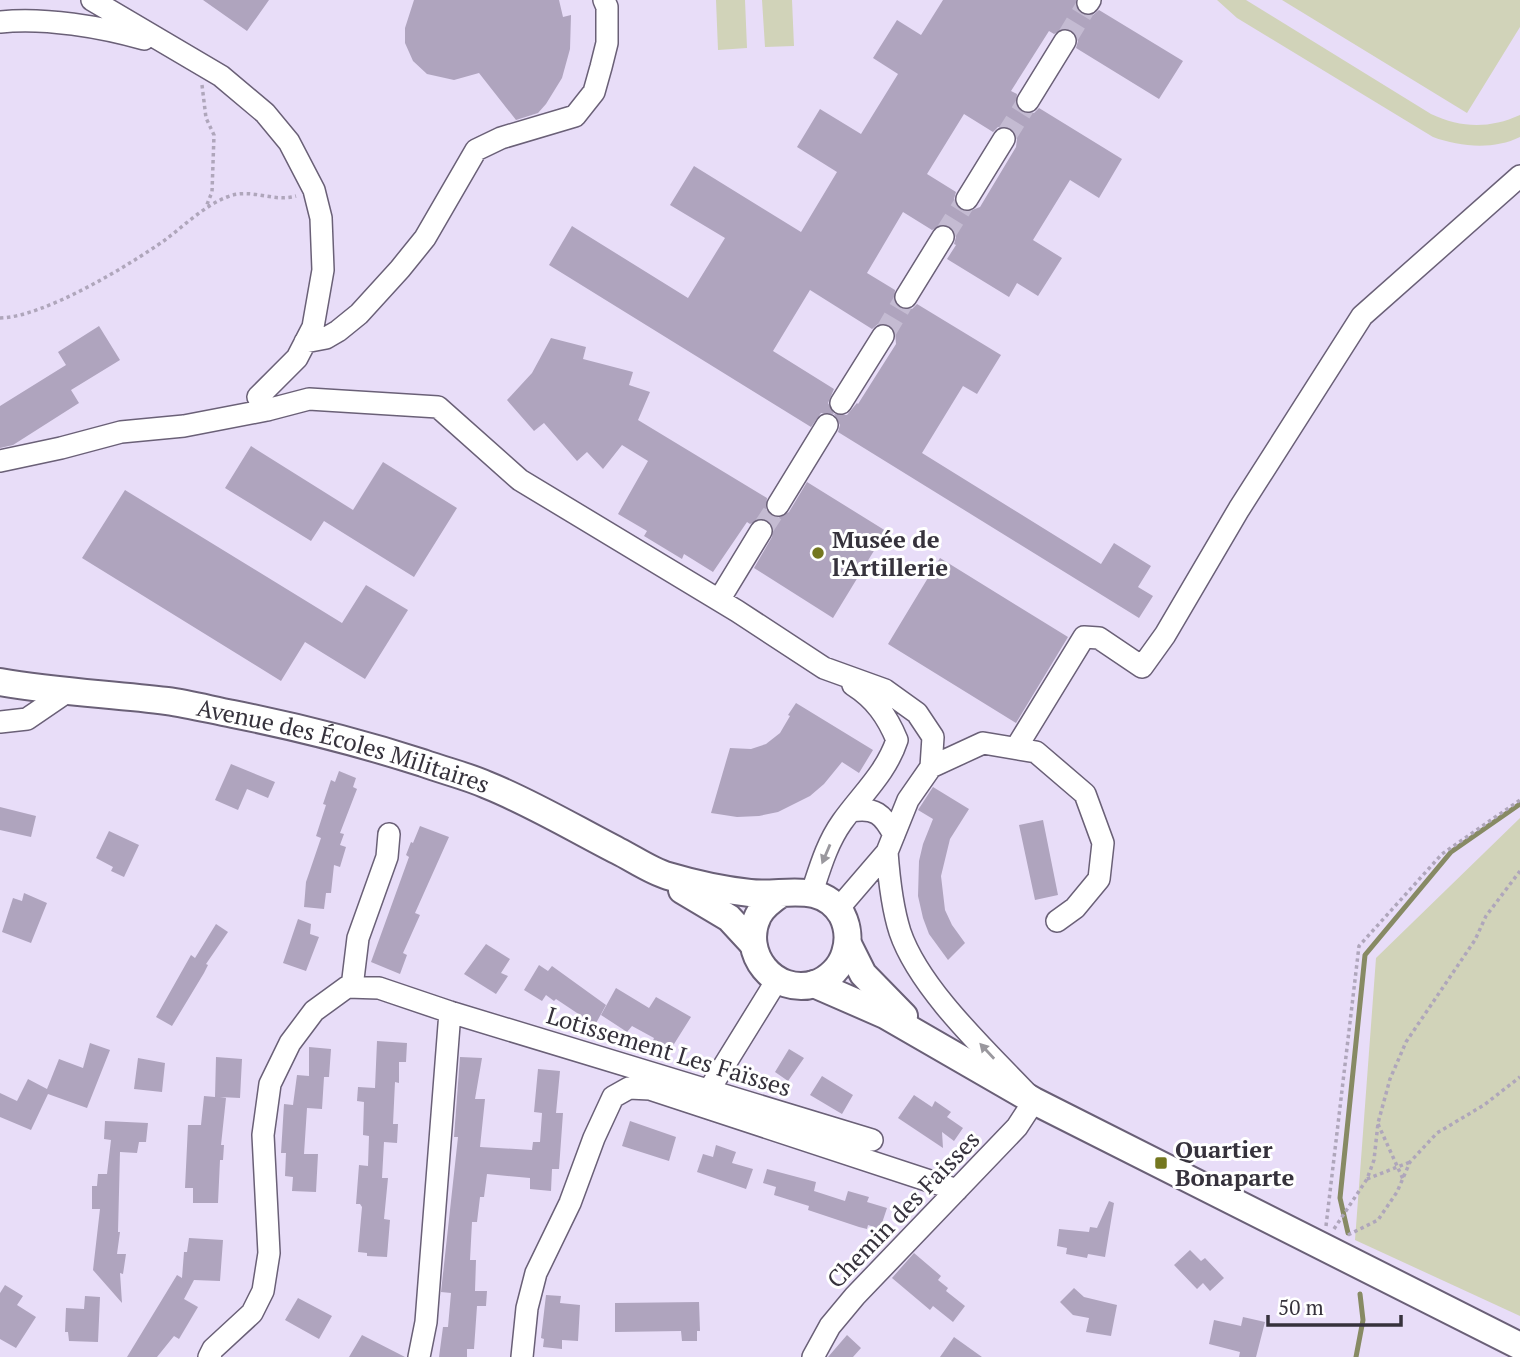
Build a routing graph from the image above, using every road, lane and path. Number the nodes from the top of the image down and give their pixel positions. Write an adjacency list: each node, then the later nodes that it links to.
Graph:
1 (92, 0): 5 (street)
2 (604, 0): 17 (street)
3 (0, 22): 5 (street)
4 (1065, 41): 7 (street)
5 (173, 47): 6 (street)
6 (209, 69): 10 (street); 12 (path)
7 (1027, 101)
8 (1004, 139): 11 (street)
9 (1520, 177): 29 (street)
10 (314, 190): 12 (path); 17 (street)
11 (967, 199)
12 (205, 209): 15 (path)
13 (943, 237): 14 (street)
14 (906, 297)
15 (0, 318)
16 (883, 335): 18 (street)
17 (305, 342): 19 (street)
18 (841, 403)
19 (267, 410): 21 (street); 24 (street)
20 (827, 425): 22 (street)
21 (0, 461)
22 (778, 505)
23 (761, 531): 24 (street)
24 (719, 600): 25 (street)
25 (824, 668): 30 (street); 32 (street)
26 (0, 682): 27 (street, Avenue des Écoles Militaires)
27 (68, 691): 28 (street); 36 (street, Avenue des Écoles Militaires)
28 (3, 725)
29 (1016, 748): 30 (street); 40 (street)
30 (931, 767): 34 (street)
31 (1520, 800): 58 (path)
32 (851, 811): 34 (street); 37 (street, one-way to 37)
33 (390, 834): 45 (street)
34 (890, 844): 39 (street); 50 (street, one-way to 34)
35 (1520, 871): 51 (path)
36 (664, 875): 38 (street, Avenue des Écoles Militaires); 41 (street, Avenue des Écoles Militaires)
37 (813, 892): 38 (street); 39 (street)
38 (782, 893): 41 (street)
39 (838, 909): 42 (street)
40 (1057, 921)
41 (753, 944): 43 (street)
42 (848, 944): 44 (street); 47 (street)
43 (777, 980): 44 (street); 49 (street)
44 (814, 984): 47 (street)
45 (352, 987): 46 (street, Lotissement Les Faïsses); 60 (street)
46 (450, 1012): 49 (street, Lotissement Les Faïsses); 61 (street)
47 (953, 1054): 50 (street)
48 (1520, 1077): 53 (path)
49 (709, 1090): 52 (street, Lotissement Les Faïsses)
50 (1034, 1101): 57 (street, Chemin des Faisses); 58 (street)
51 (1378, 1123): 54 (path); 55 (path)
52 (872, 1140)
53 (1410, 1163): 54 (path); 56 (path)
54 (1397, 1167): 55 (path); 56 (path)
55 (1367, 1179): 58 (path)
56 (1402, 1179): 58 (path)
57 (957, 1190): 62 (street); 63 (street, Chemin des Faisses)
58 (1324, 1246): 59 (street)
59 (1520, 1346)
60 (209, 1357)
61 (419, 1357)
62 (522, 1357)
63 (813, 1357)

